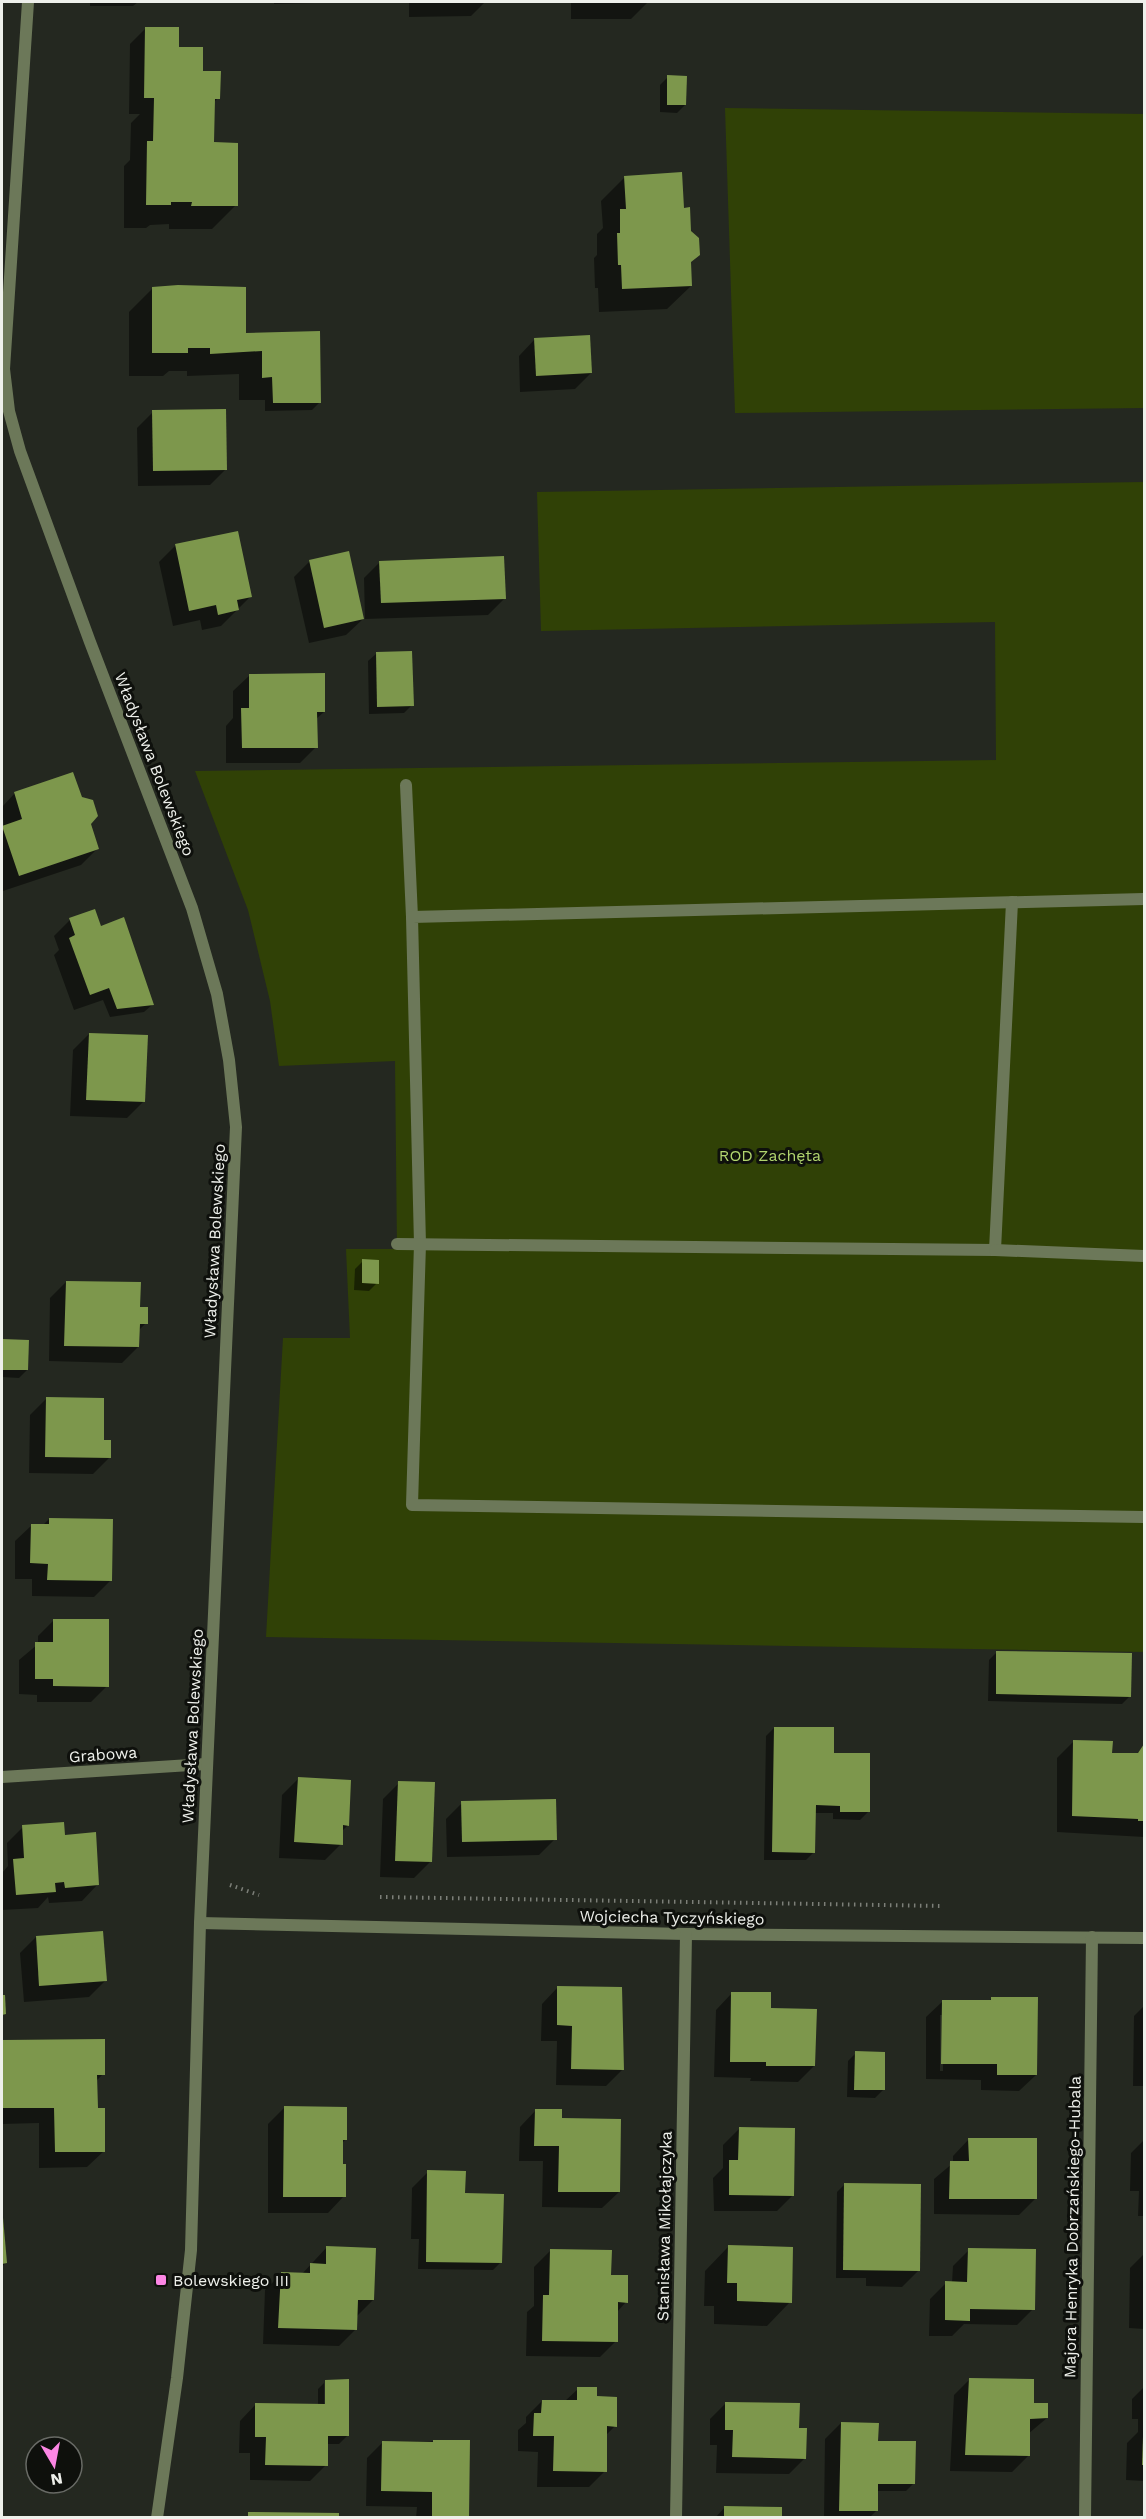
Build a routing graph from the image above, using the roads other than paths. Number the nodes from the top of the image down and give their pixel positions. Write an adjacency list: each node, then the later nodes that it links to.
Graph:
1 (28, 2): 2 (street, Władysława Bolewskiego)
2 (5, 411): 12 (street, Władysława Bolewskiego)
3 (406, 785): 6 (street)
4 (1144, 899): 5 (street)
5 (1012, 902): 6 (street); 9 (street)
6 (412, 917): 8 (street)
7 (397, 1244): 8 (street)
8 (420, 1244): 9 (street); 11 (street)
9 (995, 1250): 10 (street)
10 (1144, 1256)
11 (1144, 1516)
12 (206, 1764): 13 (street, Grabowa); 14 (street, Władysława Bolewskiego)
13 (2, 1777)
14 (200, 1923): 15 (street, Wojciecha Tyczyńskiego); 18 (street, Władysława Bolewskiego)
15 (686, 1934): 16 (street, Wojciecha Tyczyńskiego); 19 (street, Stanisława Mikołajczyka)
16 (1092, 1937): 17 (street, Wojciecha Tyczyńskiego); 20 (street, Majora Henryka Dobrzańskiego-Hubala)
17 (1144, 1938)
18 (157, 2517)
19 (676, 2517)
20 (1085, 2517)

